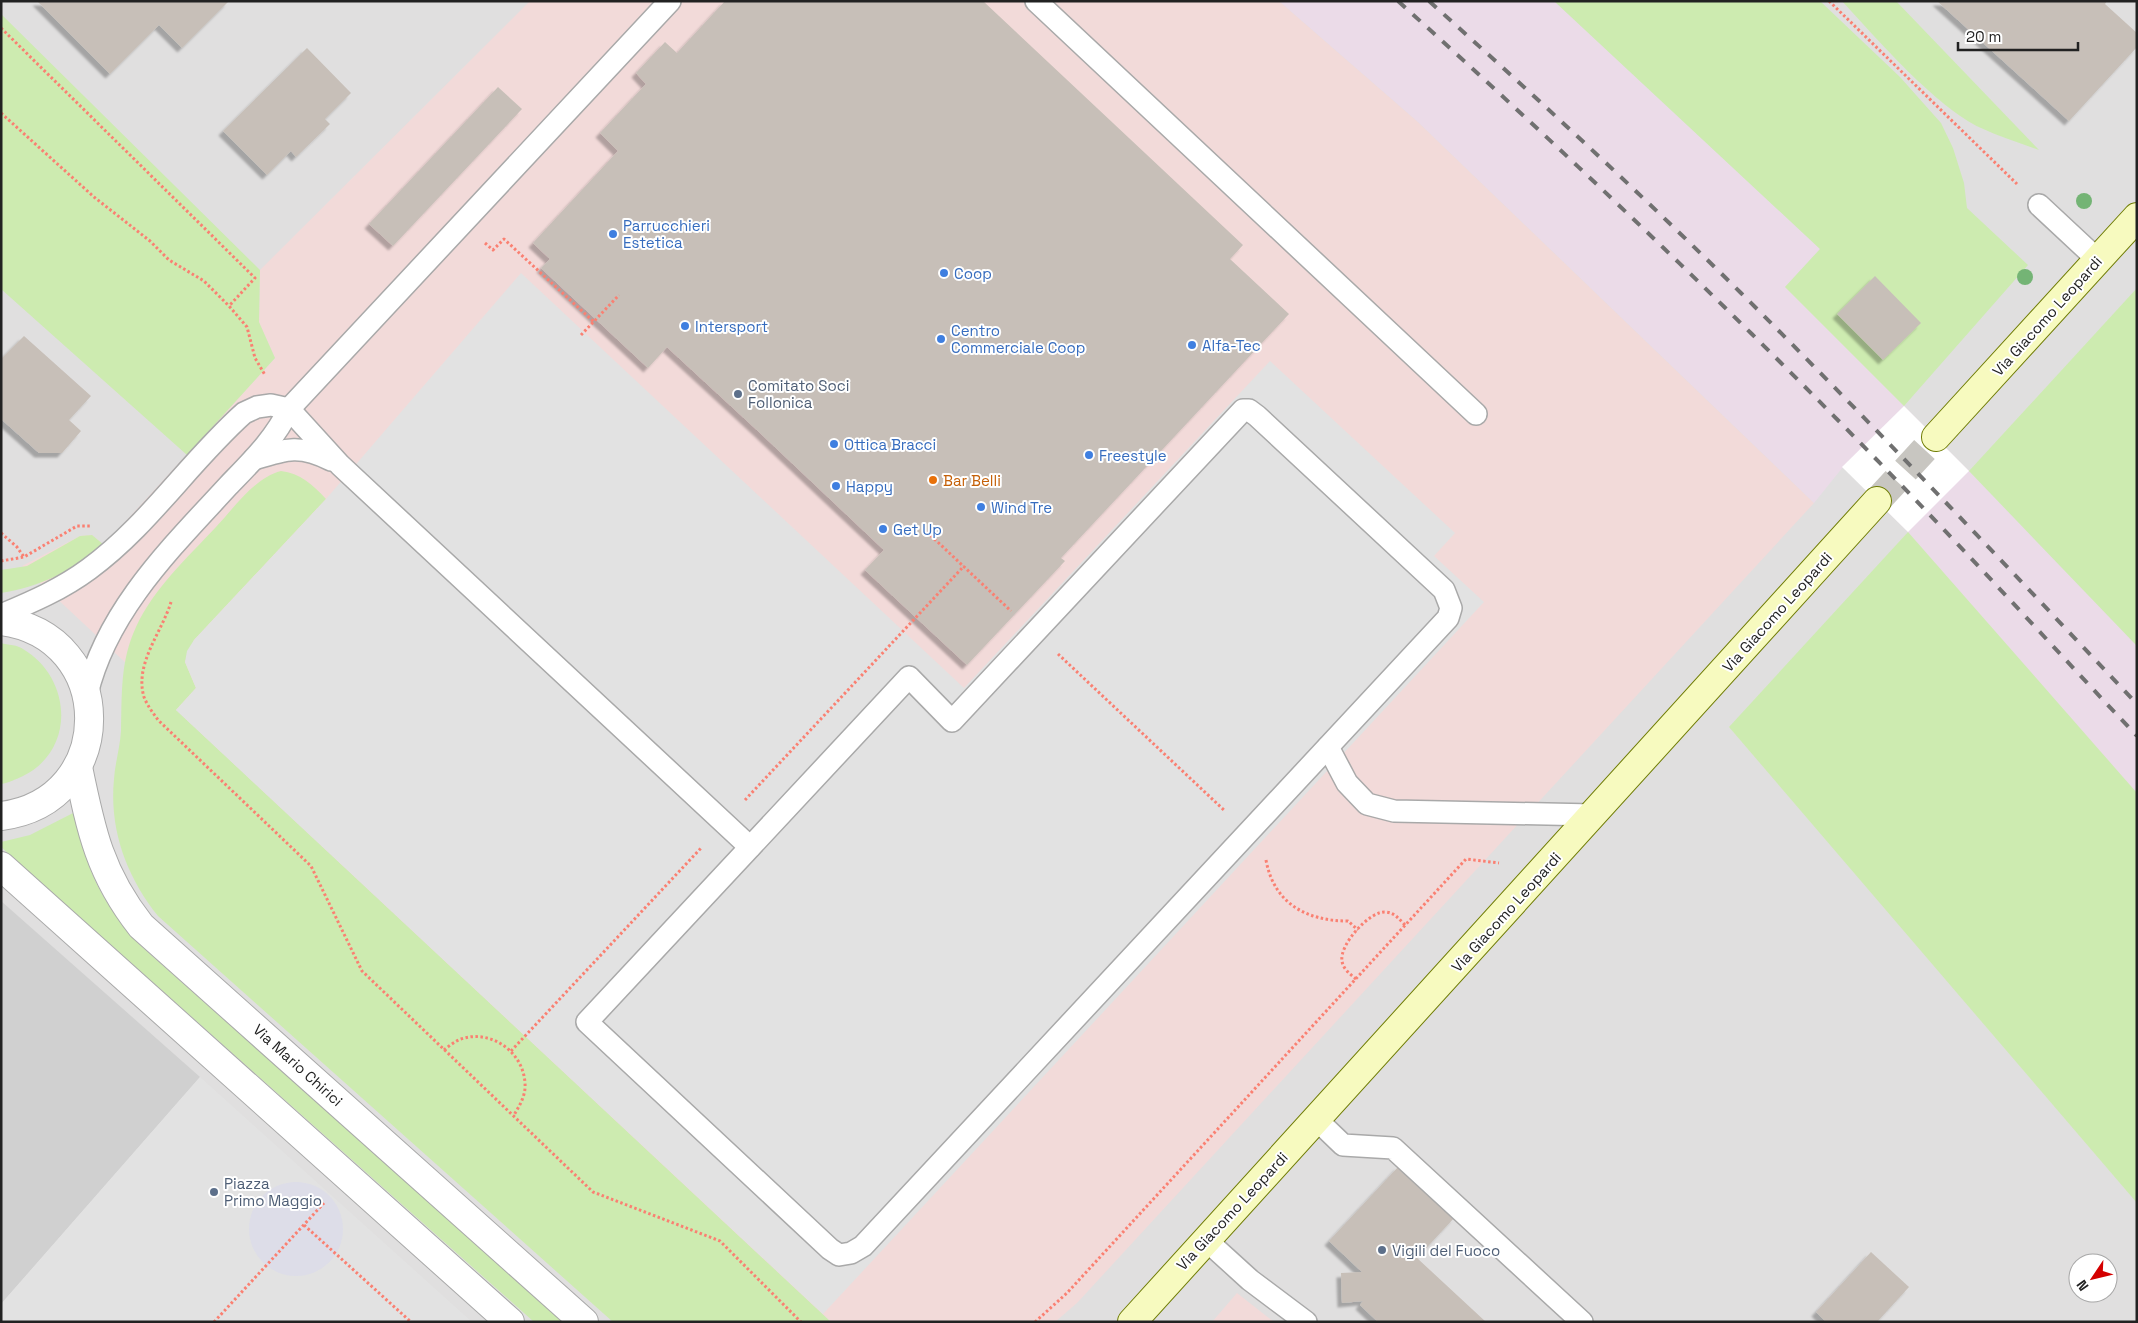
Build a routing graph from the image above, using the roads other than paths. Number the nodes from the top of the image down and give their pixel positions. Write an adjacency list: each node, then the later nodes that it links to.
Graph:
1 (670, 1): 6 (lane)
2 (1036, 1): 7 (lane)
3 (2039, 205): 5 (lane)
4 (2137, 217): 5 (main road, Via Giacomo Leopardi)
5 (2098, 260): 8 (main road, Via Giacomo Leopardi)
6 (289, 409): 9 (lane); 10 (lane); 12 (lane)
7 (1476, 414)
8 (1936, 438)
9 (254, 459): 10 (lane); 14 (lane)
10 (340, 465): 19 (lane)
11 (1877, 501): 17 (main road, Via Giacomo Leopardi)
12 (1, 615)
13 (1, 620): 14 (street)
14 (87, 694): 16 (street)
15 (1328, 747): 17 (lane); 19 (lane); 19 (lane)
16 (78, 767): 18 (street); 24 (street, Via Mario Chirici)
17 (1594, 815): 21 (main road, Via Giacomo Leopardi)
18 (1, 816)
19 (750, 848)
20 (1, 866): 23 (street)
21 (1316, 1120): 22 (main road, Via Giacomo Leopardi); 27 (lane)
22 (1206, 1240): 25 (main road, Via Giacomo Leopardi); 26 (lane)
23 (510, 1322)
24 (584, 1322)
25 (1132, 1322)
26 (1306, 1322)
27 (1582, 1322)

